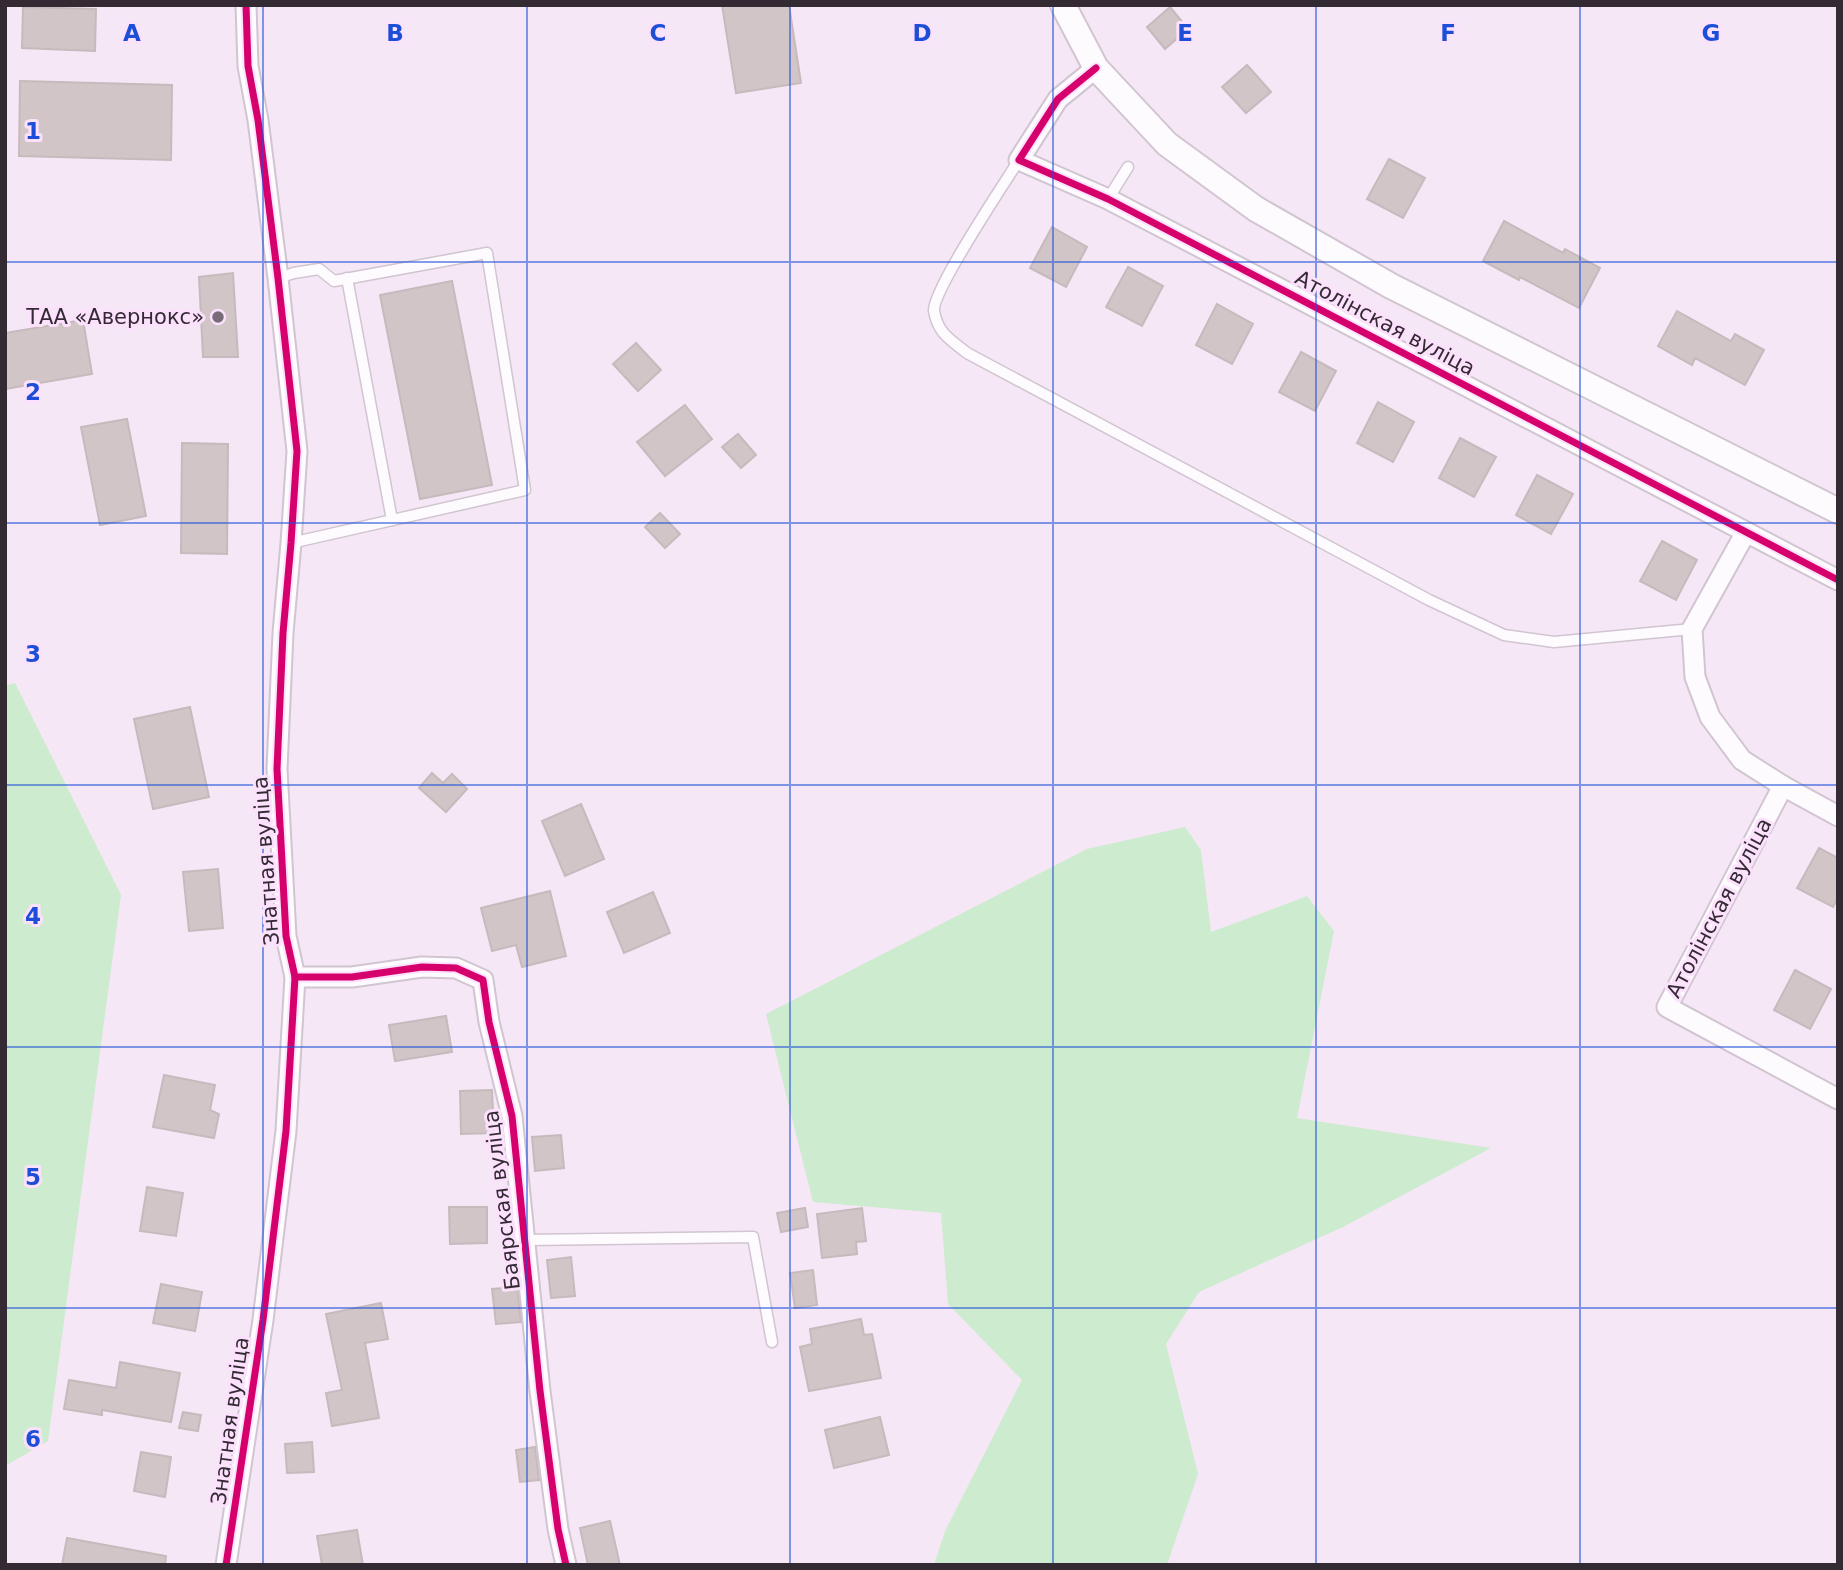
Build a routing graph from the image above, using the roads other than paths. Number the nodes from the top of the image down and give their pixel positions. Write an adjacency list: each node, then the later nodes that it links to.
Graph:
1 (246, 5): 7 (street, Знатная вуліца)
2 (1063, 5): 3 (street, Атолінская вуліца)
3 (1096, 68): 4 (street); 9 (street, Атолінская вуліца)
4 (1019, 160): 6 (street, Атолінская вуліца); 14 (lane)
5 (1128, 167): 6 (lane)
6 (1108, 199): 11 (street, Атолінская вуліца)
7 (278, 278): 8 (lane); 12 (street, Знатная вуліца)
8 (347, 278): 10 (lane); 10 (lane)
9 (1838, 511)
10 (392, 520): 12 (lane)
11 (1746, 532): 13 (street, Атолінская вуліца); 14 (street)
12 (291, 543): 17 (street, Знатная вуліца)
13 (1838, 580)
14 (1692, 629): 15 (street)
15 (1783, 786): 16 (street); 18 (street, Атолінская вуліца)
16 (1838, 816)
17 (295, 977): 19 (street, Баярская вуліца); 21 (street, Знатная вуліца)
18 (1838, 1099)
19 (526, 1240): 20 (lane); 22 (street, Баярская вуліца)
20 (772, 1342)
21 (226, 1565)
22 (566, 1565)

